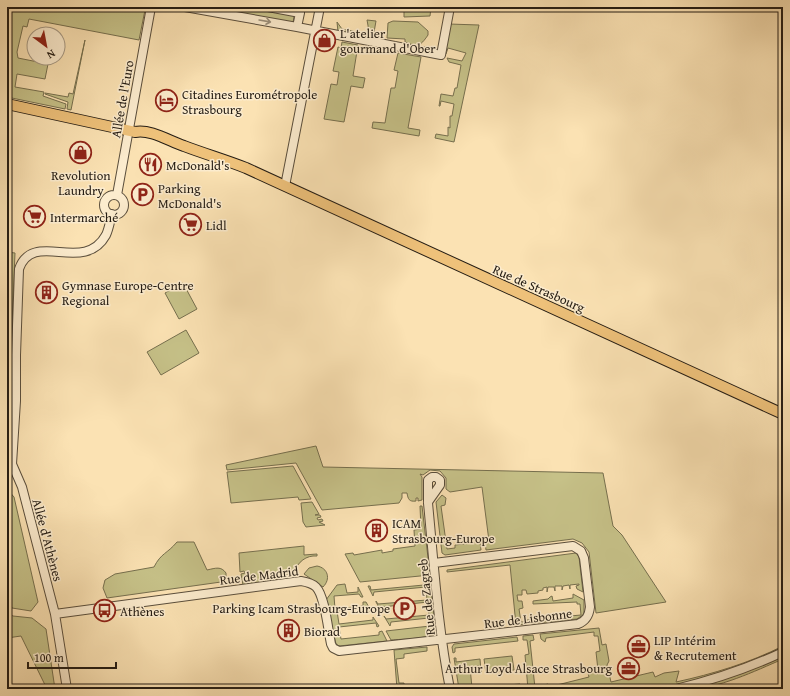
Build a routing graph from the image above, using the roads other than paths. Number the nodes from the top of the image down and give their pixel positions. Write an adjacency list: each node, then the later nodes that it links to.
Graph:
1 (151, 7): 10 (street, Allée de l'Euro)
2 (185, 7): 6 (street)
3 (268, 7): 7 (street)
4 (320, 7): 8 (street)
5 (450, 7): 8 (street)
6 (225, 10): 7 (street, one-way to 7)
7 (298, 27): 8 (street)
8 (315, 30): 11 (street)
9 (7, 104): 10 (main road, Rue de Strasbourg)
10 (131, 131): 11 (main road, Rue de Strasbourg); 12 (street, Allée de l'Euro)
11 (285, 186): 14 (main road, Rue de Strasbourg)
12 (117, 195): 13 (street, Allée de l'Euro); 13 (street)
13 (112, 214): 15 (street, Allée de l'Euro)
14 (783, 414)
15 (15, 474): 18 (street, Allée d'Athènes)
16 (428, 502): 17 (street, Rue de Zagreb)
17 (434, 563): 19 (street, Rue de Zagreb); 19 (street, Rue de Lisbonne)
18 (55, 614): 19 (street, Rue de Madrid); 21 (street, Allée d'Athènes)
19 (443, 639): 22 (street, Rue de Zagreb)
20 (783, 652): 23 (street)
21 (67, 689)
22 (450, 689)
23 (676, 689)

